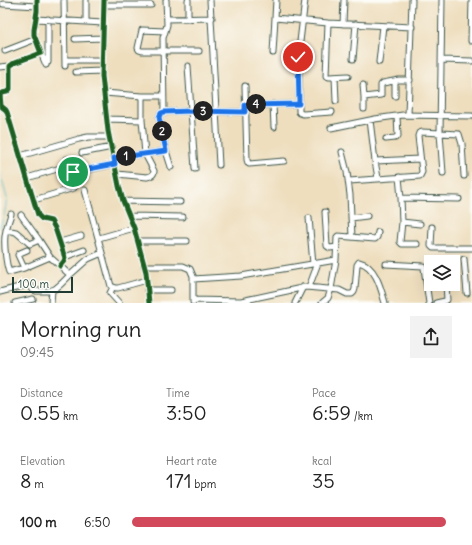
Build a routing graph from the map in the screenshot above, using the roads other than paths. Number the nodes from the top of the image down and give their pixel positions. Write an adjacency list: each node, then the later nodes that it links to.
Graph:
1 (64, 0): 22 (street)
2 (86, 0): 24 (street)
3 (166, 0): 20 (street)
4 (188, 0): 21 (street)
5 (210, 0): 16 (street)
6 (276, 0): 17 (street)
7 (305, 0): 23 (street)
8 (344, 0): 27 (street)
9 (412, 0): 30 (street)
10 (442, 0): 43 (street)
11 (472, 0): 35 (street)
12 (104, 2): 15 (street); 26 (street)
13 (37, 3): 14 (street); 18 (street)
14 (3, 4)
15 (151, 5)
16 (212, 18): 21 (street); 68 (street)
17 (275, 18): 23 (street); 40 (street)
18 (36, 19): 19 (street); 33 (street)
19 (48, 19): 22 (street); 39 (street)
20 (167, 19): 21 (street); 31 (street)
21 (188, 19)
22 (65, 20): 24 (street); 42 (street)
23 (302, 21): 25 (street); 64 (street)
24 (86, 22): 26 (street)
25 (328, 23): 27 (street); 52 (street)
26 (103, 24): 32 (street)
27 (343, 24): 28 (street)
28 (356, 24): 29 (street); 41 (street)
29 (383, 26): 30 (street); 45 (street)
30 (412, 28): 54 (street)
31 (165, 31): 36 (street); 36 (street)
32 (103, 38): 34 (street); 42 (street)
33 (36, 39): 37 (street); 39 (street)
34 (75, 39)
35 (471, 42)
36 (163, 50): 38 (street); 59 (street)
37 (5, 51)
38 (199, 51)
39 (41, 53): 46 (street)
40 (273, 53)
41 (354, 59)
42 (102, 60): 49 (street)
43 (442, 60): 44 (street); 74 (street)
44 (472, 61)
45 (379, 62)
46 (10, 66): 48 (street); 89 (street)
47 (188, 66): 67 (street)
48 (0, 67)
49 (102, 71): 50 (street); 57 (street)
50 (76, 72)
51 (348, 76): 52 (street)
52 (335, 77): 62 (street)
53 (395, 80): 54 (street); 60 (street); 61 (street)
54 (410, 80): 72 (street)
55 (363, 85): 61 (street)
56 (245, 86): 65 (street)
57 (104, 93): 58 (street); 76 (street)
58 (142, 96): 59 (street); 77 (street)
59 (163, 96): 69 (street)
60 (395, 96)
61 (364, 97): 66 (street)
62 (336, 101)
63 (273, 104): 64 (street); 65 (street); 79 (street)
64 (299, 104): 71 (street)
65 (245, 105): 70 (street)
66 (364, 110)
67 (192, 111): 68 (street); 69 (street); 99 (street)
68 (216, 111): 70 (street); 96 (street)
69 (164, 112): 85 (street)
70 (245, 112): 93 (street)
71 (332, 112)
72 (408, 115): 73 (street); 74 (street)
73 (397, 116): 78 (street); 83 (street)
74 (441, 116): 75 (street); 81 (street)
75 (472, 116)
76 (107, 120): 77 (street); 82 (street)
77 (142, 120): 88 (street)
78 (370, 120): 80 (street); 94 (street)
79 (274, 127)
80 (331, 128)
81 (440, 133): 92 (street); 101 (street); 103 (street)
82 (109, 137): 84 (street); 89 (street)
83 (386, 138)
84 (112, 147): 87 (street); 90 (street)
85 (166, 151): 88 (street); 97 (street)
86 (342, 152): 107 (street)
87 (82, 153)
88 (145, 154): 90 (street); 102 (street)
89 (20, 156): 104 (street)
90 (114, 158): 95 (street)
91 (67, 159): 100 (street)
92 (420, 159): 94 (street); 106 (street)
93 (284, 161)
94 (375, 161): 105 (street)
95 (115, 164): 100 (street); 102 (street)
96 (219, 164)
97 (172, 167)
98 (57, 169): 104 (street)
99 (195, 169)
100 (76, 172): 111 (street)
101 (443, 173)
102 (117, 174): 112 (street)
103 (464, 176)
104 (27, 178): 111 (street)
105 (378, 178): 106 (street); 107 (street)
106 (399, 178): 109 (street)
107 (349, 181): 121 (street)
108 (85, 190): 130 (street)
109 (401, 198): 110 (street); 122 (street)
110 (459, 199)
111 (34, 200): 134 (street)
112 (123, 201): 113 (street); 117 (street)
113 (180, 202)
114 (325, 212): 136 (street)
115 (11, 214): 126 (street)
116 (22, 215): 131 (street)
117 (130, 216): 119 (street); 125 (street)
118 (367, 216): 121 (street)
119 (183, 218)
120 (309, 218): 145 (street)
121 (351, 218): 129 (street)
122 (402, 222): 123 (street); 135 (street)
123 (420, 224)
124 (432, 227): 137 (street)
125 (134, 228): 130 (street); 132 (street)
126 (6, 230): 131 (street); 149 (street)
127 (378, 232): 129 (street)
128 (81, 236): 134 (street)
129 (352, 237): 136 (street)
130 (99, 238): 140 (street)
131 (40, 240): 142 (street)
132 (138, 241): 133 (street); 148 (street)
133 (187, 241)
134 (60, 242): 141 (street)
135 (417, 244)
136 (337, 247): 144 (street)
137 (472, 248)
138 (27, 250): 149 (street)
139 (84, 250): 141 (street)
140 (102, 253): 150 (street); 156 (street)
141 (65, 256): 147 (street)
142 (50, 257): 147 (street); 149 (street)
143 (464, 259): 153 (street)
144 (336, 260): 145 (street); 157 (street)
145 (315, 263): 151 (street); 155 (street)
146 (386, 264): 175 (street)
147 (60, 266): 150 (street)
148 (144, 266): 151 (street); 152 (street)
149 (24, 268)
150 (70, 274): 158 (street)
151 (193, 279): 166 (street)
152 (147, 280): 156 (street); 159 (street)
153 (466, 280): 154 (street); 164 (street)
154 (472, 280)
155 (306, 287): 157 (street); 167 (street); 172 (street)
156 (113, 288): 170 (street)
157 (331, 289): 173 (street); 174 (street)
158 (52, 290): 161 (street); 169 (street)
159 (147, 290): 160 (street); 171 (street)
160 (171, 290)
161 (35, 291): 163 (street); 165 (street)
162 (446, 291): 176 (street)
163 (0, 292)
164 (467, 293)
165 (33, 301): 168 (street)
166 (193, 302): 167 (street)
167 (242, 302)
168 (15, 303)
169 (51, 303)
170 (120, 303)
171 (149, 303)
172 (295, 303)
173 (322, 303)
174 (385, 303)
175 (429, 303)
176 (436, 303)

